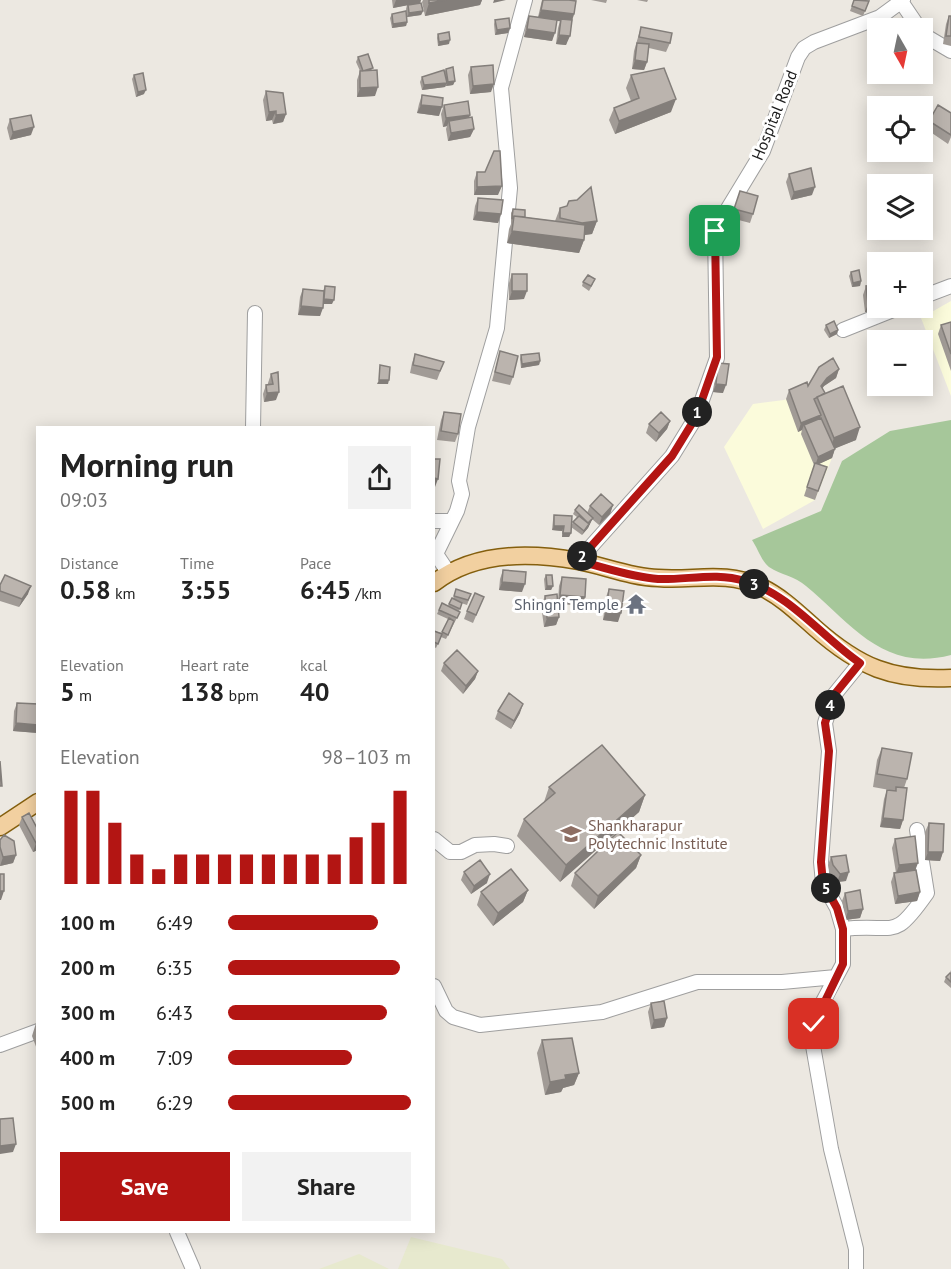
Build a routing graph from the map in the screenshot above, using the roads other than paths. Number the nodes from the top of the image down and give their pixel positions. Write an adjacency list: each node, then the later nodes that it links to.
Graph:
1 (525, 0): 13 (street)
2 (901, 0): 3 (street); 14 (street, Hospital Road)
3 (913, 18)
4 (933, 40): 5 (street)
5 (951, 51)
6 (951, 286): 7 (street)
7 (933, 293)
8 (255, 313): 11 (street)
9 (873, 318): 10 (street)
10 (843, 330)
11 (254, 426)
12 (435, 520): 13 (street)
13 (451, 521): 15 (street)
14 (578, 561): 15 (main road); 17 (main road)
15 (448, 572): 16 (main road)
16 (435, 582)
17 (860, 663): 18 (main road); 24 (street)
18 (951, 678)
19 (36, 803): 20 (main road)
20 (0, 828)
21 (916, 830): 24 (street)
22 (435, 840): 23 (street)
23 (507, 846)
24 (843, 929): 25 (street)
25 (837, 977): 26 (street); 31 (street)
26 (435, 988)
27 (36, 1032): 28 (street)
28 (0, 1045)
29 (177, 1233): 30 (street)
30 (193, 1269)
31 (856, 1269)

